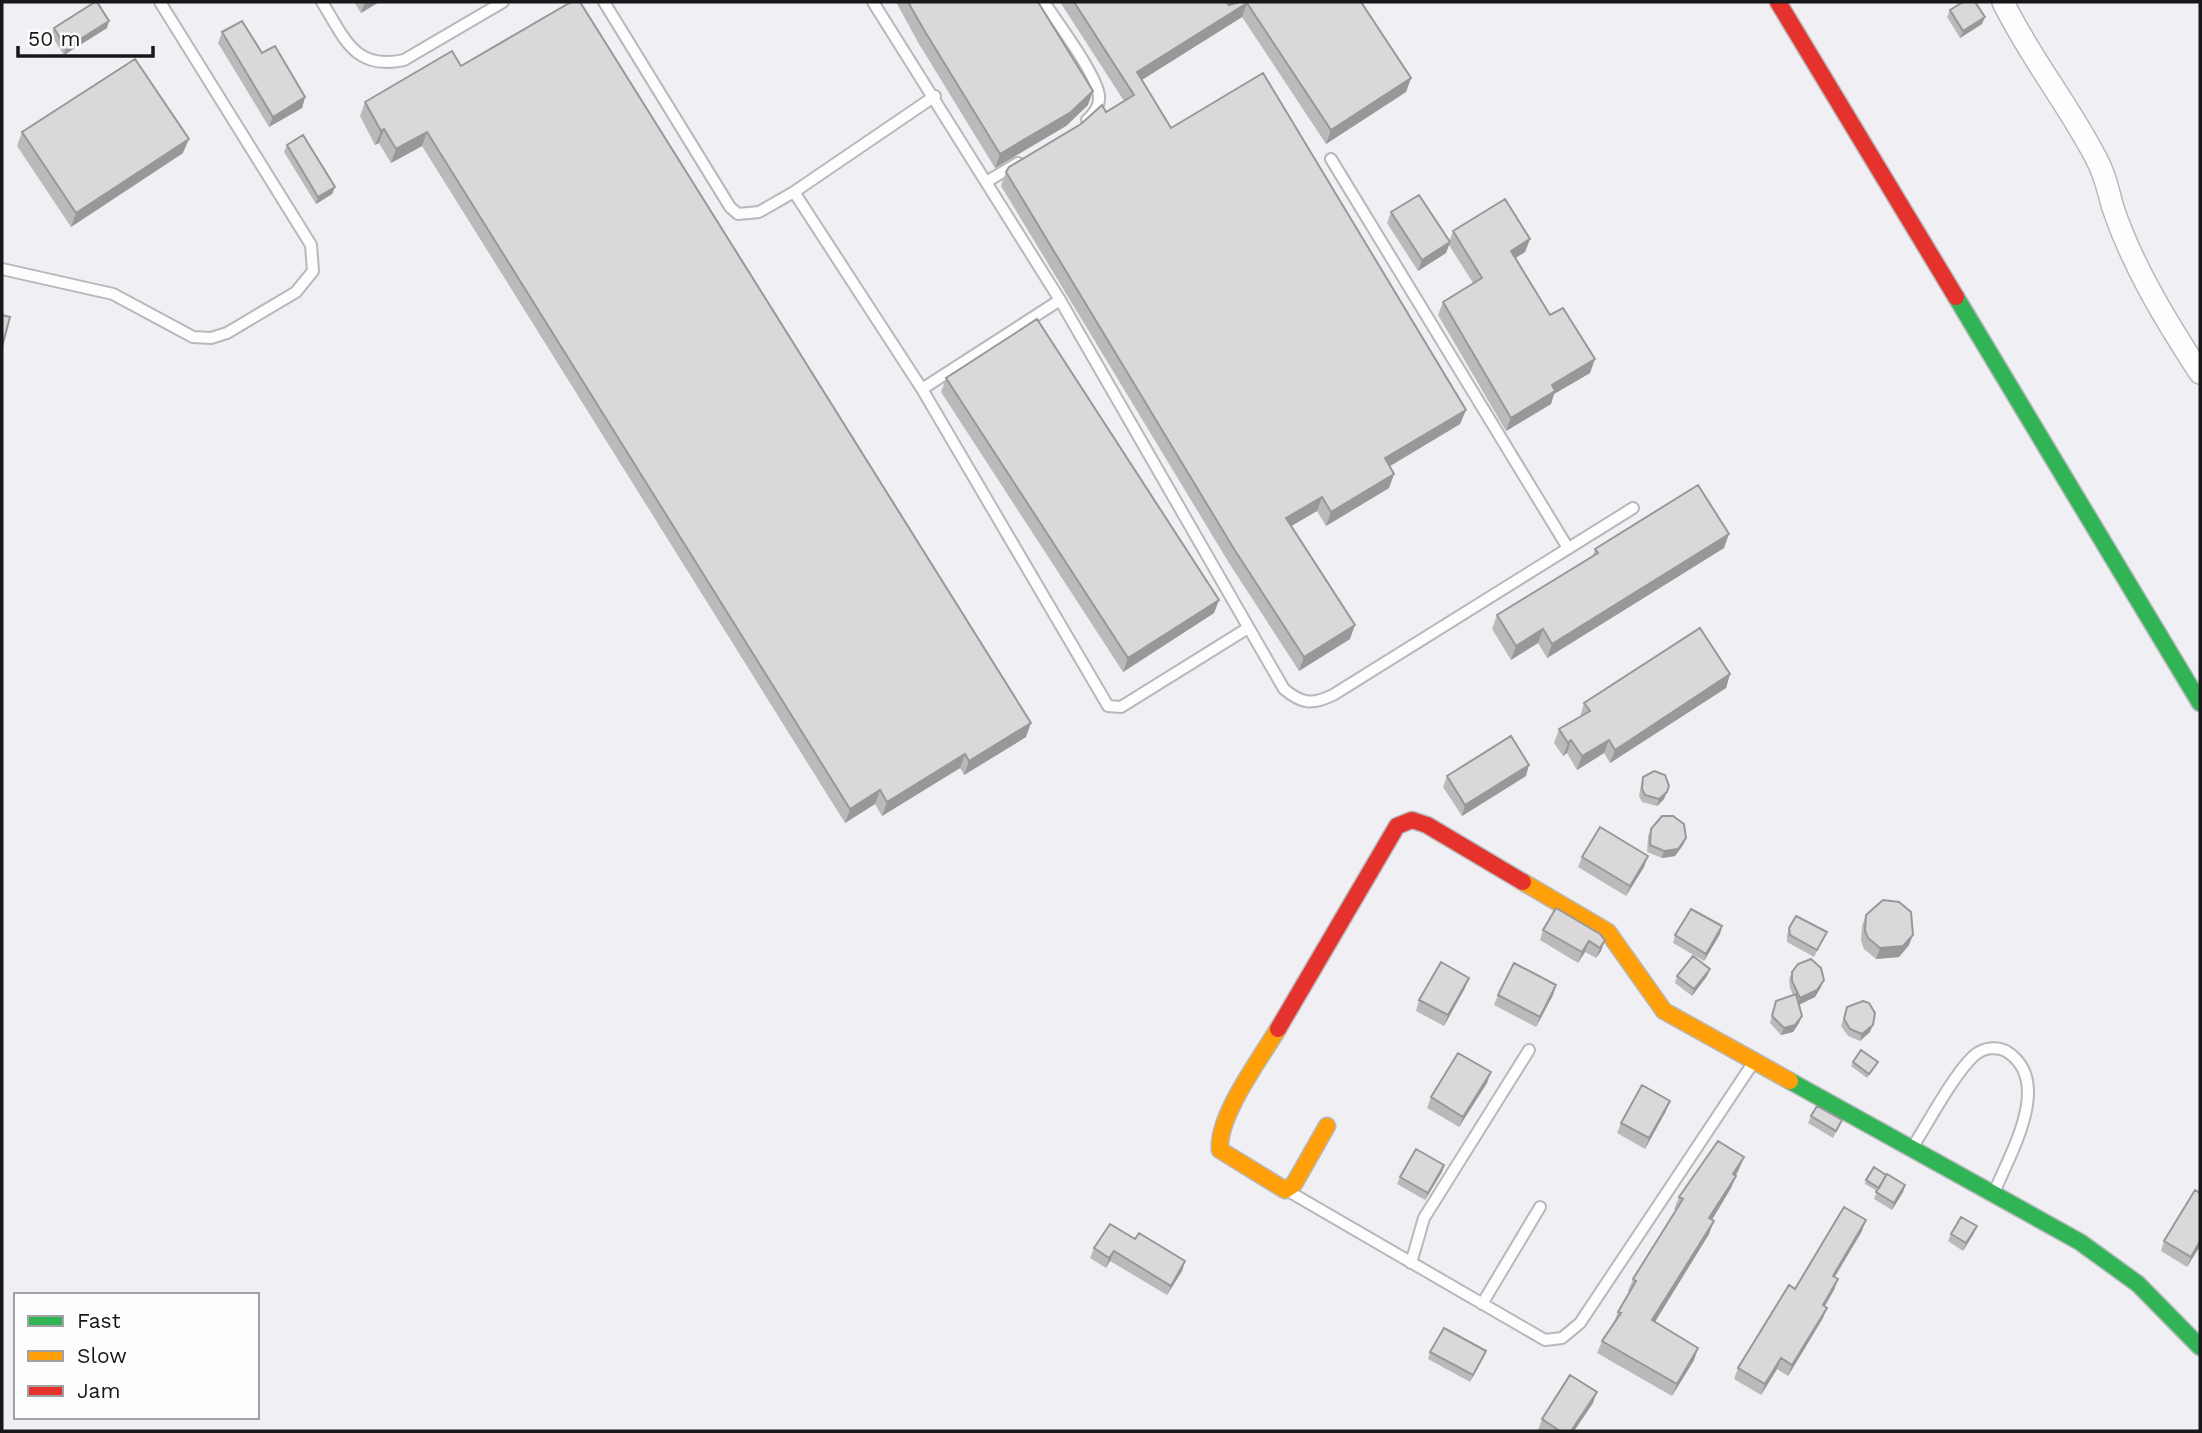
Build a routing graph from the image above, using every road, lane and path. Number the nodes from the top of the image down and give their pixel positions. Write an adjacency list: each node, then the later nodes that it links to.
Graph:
1 (160, 2): 15 (lane)
2 (322, 2): 3 (lane)
3 (503, 2)
4 (604, 2): 14 (lane)
5 (873, 2): 9 (lane)
6 (1044, 2): 10 (lane)
7 (1778, 2): 22 (street)
8 (2003, 2): 17 (street)
9 (934, 96): 13 (lane); 14 (lane)
10 (1080, 126)
11 (1033, 154): 13 (lane)
12 (1331, 159): 20 (lane)
13 (986, 182): 16 (lane)
14 (794, 192): 18 (lane)
15 (2, 269)
16 (1060, 300): 18 (lane); 21 (lane)
17 (2200, 373)
18 (922, 389): 21 (lane)
19 (1633, 508): 20 (lane)
20 (1568, 548): 21 (lane)
21 (1248, 628)
22 (2200, 703)
23 (1529, 1050): 30 (lane)
24 (1754, 1061): 26 (street); 27 (street); 31 (lane)
25 (1327, 1126): 27 (street)
26 (1910, 1150): 28 (street); 28 (lane)
27 (1285, 1190): 30 (lane)
28 (1993, 1196): 32 (street)
29 (1540, 1208): 31 (lane)
30 (1411, 1263): 31 (lane)
31 (1482, 1304)
32 (2200, 1347)

